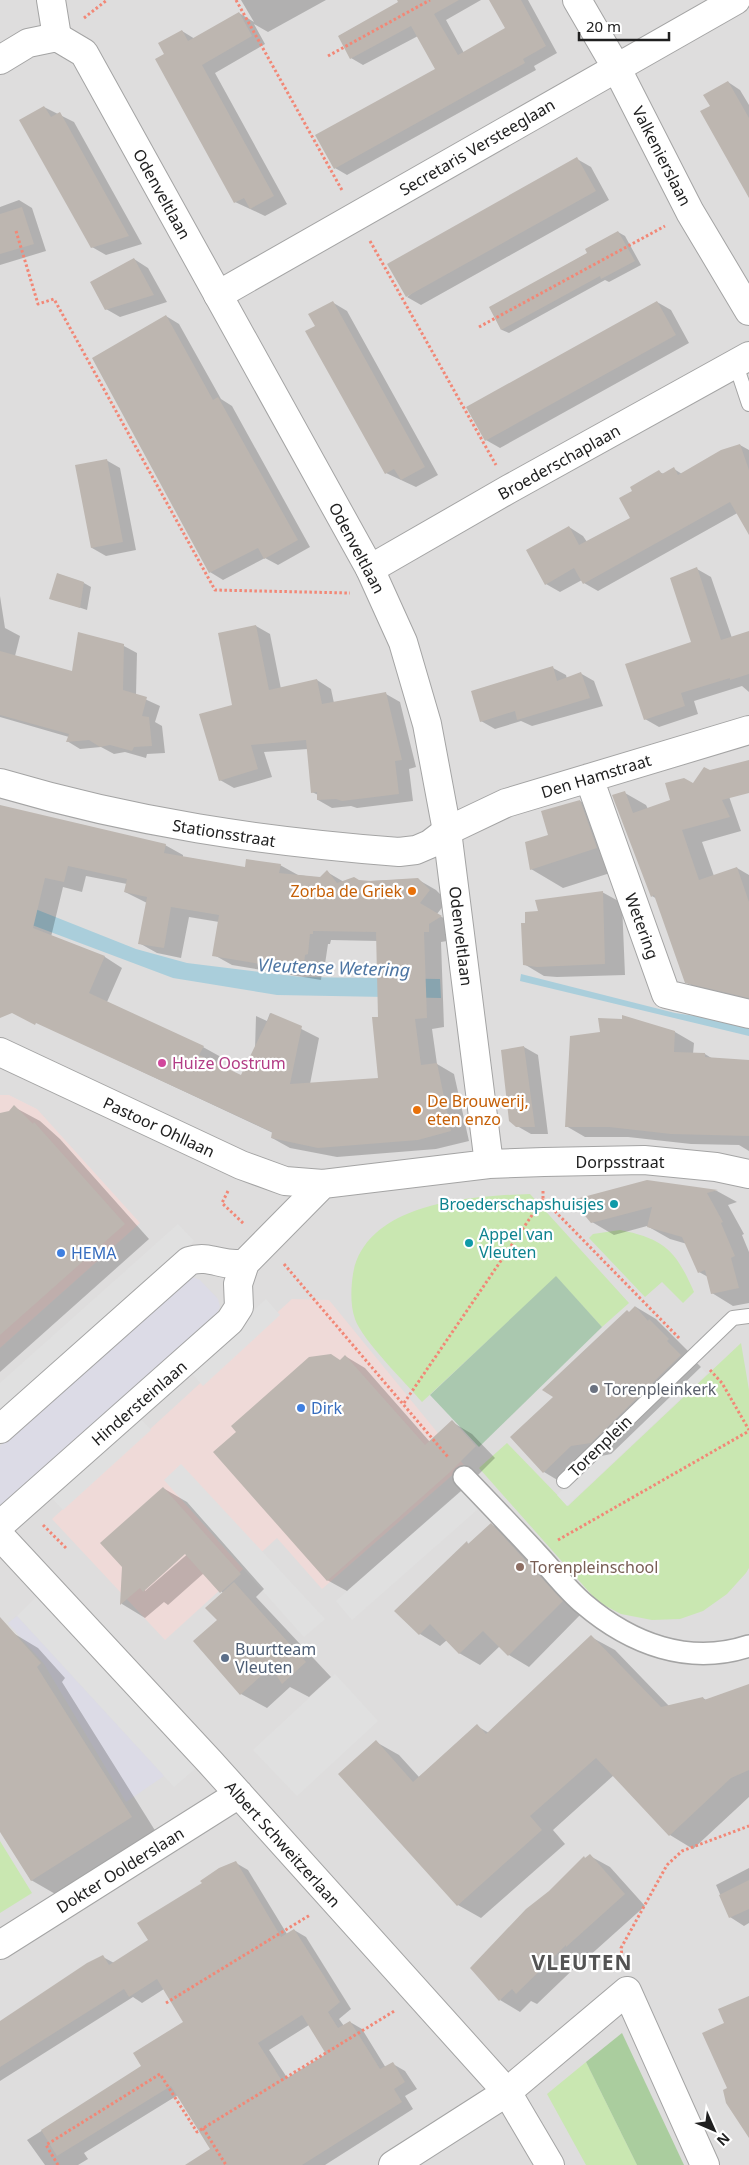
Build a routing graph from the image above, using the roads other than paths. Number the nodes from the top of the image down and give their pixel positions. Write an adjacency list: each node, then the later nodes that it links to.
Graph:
1 (50, 0): 4 (street)
2 (576, 0): 6 (street, Valkenierslaan)
3 (736, 0): 6 (street, Secretaris Versteeglaan)
4 (57, 37): 5 (street); 7 (street, Odenveltlaan)
5 (0, 60)
6 (616, 67): 7 (street, Secretaris Versteeglaan); 8 (street, Valkenierslaan)
7 (218, 295): 11 (street, Odenveltlaan)
8 (749, 311)
9 (743, 361): 10 (lane); 11 (street, Broederschaplaan)
10 (749, 404)
11 (376, 581): 15 (street, Odenveltlaan)
12 (749, 730): 13 (street, Den Hamstraat)
13 (589, 778): 15 (street, Den Hamstraat); 16 (street, Wetering)
14 (0, 783): 15 (street, Stationsstraat)
15 (447, 831): 18 (street, Odenveltlaan)
16 (749, 1014)
17 (0, 1052): 20 (street, Pastoor Ohllaan)
18 (489, 1164): 19 (street, Dorpsstraat); 20 (street)
19 (749, 1174)
20 (323, 1184): 21 (street, Hindersteinlaan)
21 (245, 1263): 23 (street); 26 (street, Hindersteinlaan)
22 (749, 1316): 25 (lane, Torenplein)
23 (0, 1430)
24 (464, 1477): 28 (street)
25 (564, 1480)
26 (0, 1525)
27 (0, 1536): 29 (street, Albert Schweitzerlaan)
28 (749, 1646)
29 (239, 1794): 30 (street, Dokter Oolderslaan); 31 (street, Albert Schweitzerlaan)
30 (0, 1945)
31 (507, 2092): 32 (street); 33 (street, Albert Schweitzerlaan); 34 (street)
32 (392, 2165)
33 (550, 2165)
34 (706, 2165)

